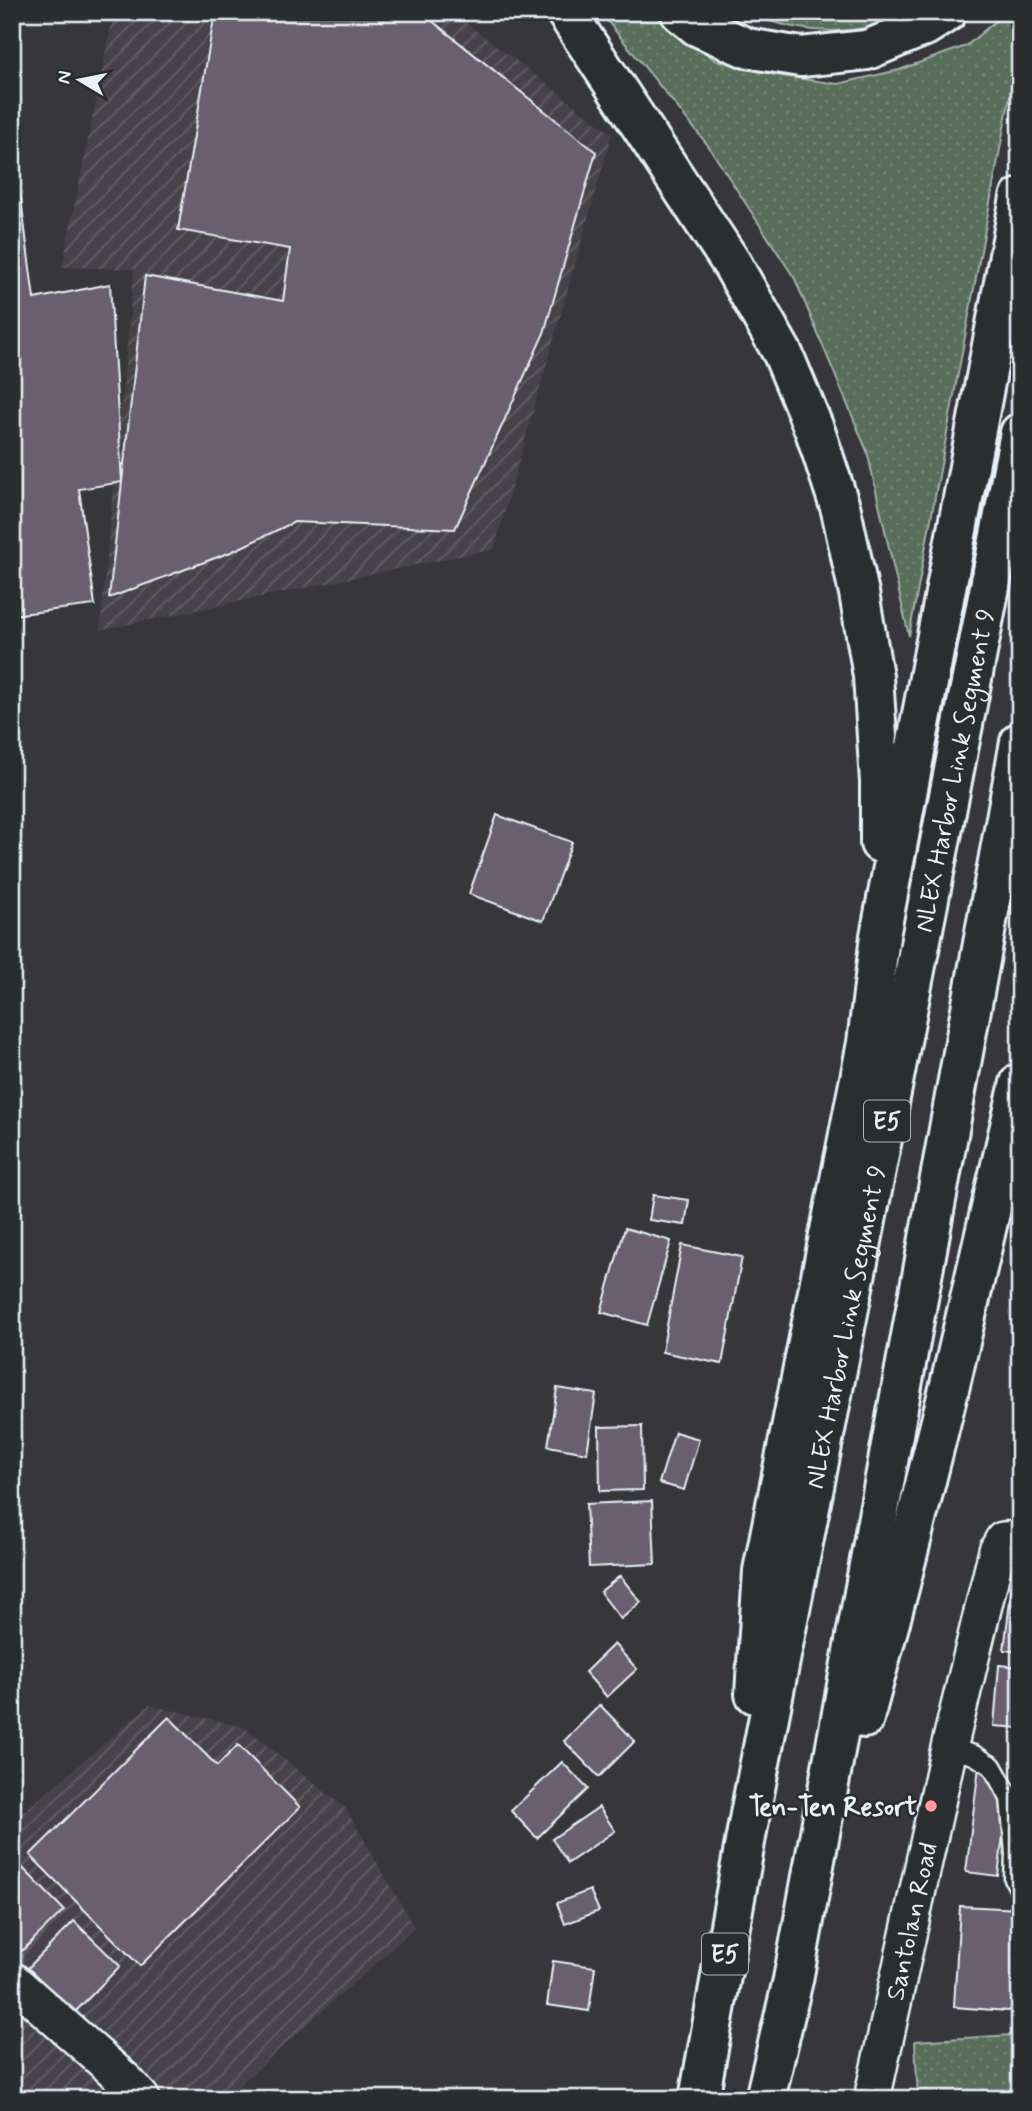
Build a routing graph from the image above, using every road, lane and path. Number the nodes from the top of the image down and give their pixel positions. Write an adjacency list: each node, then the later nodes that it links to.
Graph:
1 (566, 12): 7 (highway)
2 (680, 12): 3 (highway)
3 (947, 12)
4 (1020, 198): 7 (highway)
5 (1020, 433): 11 (highway, NLEX Harbor Link Segment 9 / E5)
6 (1020, 742): 14 (highway, E5)
7 (880, 936): 11 (highway)
8 (1018, 1097): 14 (highway)
9 (1012, 1540): 10 (street, Santolan Road)
10 (949, 1748): 12 (lane); 18 (street, Santolan Road)
11 (751, 1809): 16 (highway, NLEX Harbor Link Segment 9 / E5)
12 (1020, 1890)
13 (12, 1980): 15 (street)
14 (793, 1980): 17 (highway, E5)
15 (125, 2093)
16 (699, 2099)
17 (765, 2099)
18 (872, 2099)

